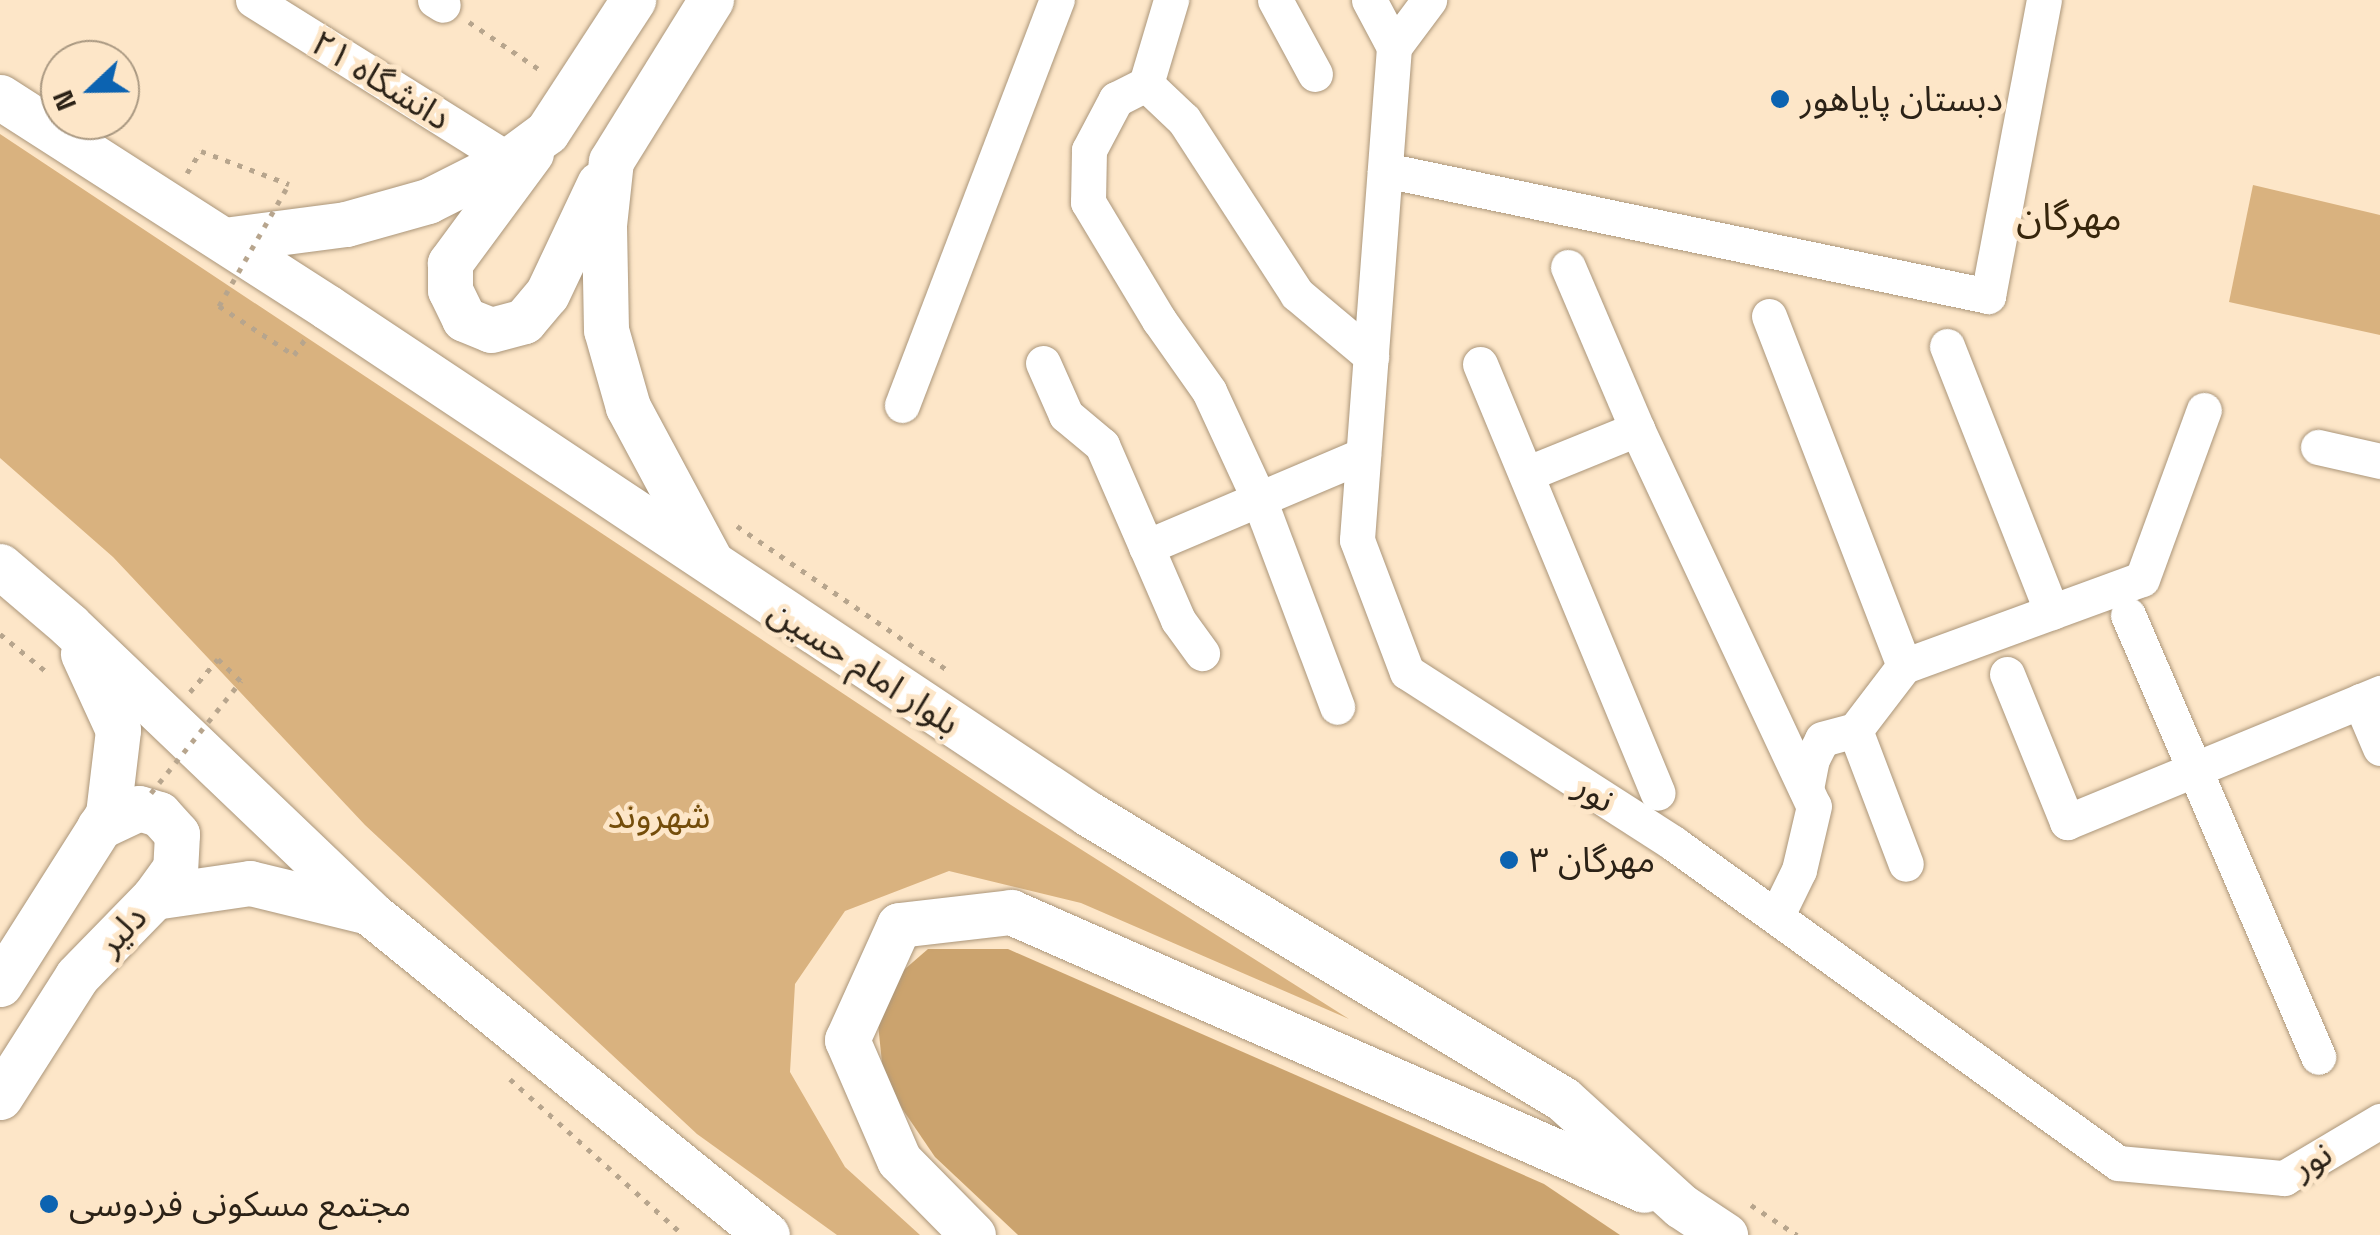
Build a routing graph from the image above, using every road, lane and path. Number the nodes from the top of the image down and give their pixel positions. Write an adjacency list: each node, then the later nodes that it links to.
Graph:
1 (253, 0): 18 (street, دانشگاه ۲۱)
2 (634, 0): 14 (main road)
3 (711, 0): 19 (main road)
4 (1056, 0): 29 (street)
5 (1171, 0): 13 (street)
6 (1275, 0): 12 (street)
7 (1369, 0): 11 (street)
8 (1429, 0): 11 (street)
9 (2044, 0): 20 (street)
10 (439, 3): 14 (path)
11 (1394, 47): 20 (street, نور)
12 (1316, 74)
13 (1146, 84): 26 (street); 36 (street)
14 (574, 93): 16 (main road)
15 (0, 97): 21 (main road, بلوار امام حسین)
16 (547, 132): 18 (main road); 19 (main road)
17 (201, 152): 25 (path, bridge)
18 (509, 160): 21 (main road)
19 (610, 161): 40 (main road)
20 (1385, 170): 26 (street, نور)
21 (224, 240): 40 (main road, بلوار امام حسین)
22 (1568, 267): 31 (street)
23 (1769, 316): 46 (street)
24 (1947, 346): 41 (street)
25 (294, 355)
26 (1371, 356): 33 (street, نور)
27 (1043, 363): 38 (street)
28 (1480, 364): 35 (street)
29 (902, 404)
30 (2204, 410): 41 (street)
31 (1637, 430): 35 (street); 54 (street)
32 (2318, 446): 34 (street)
33 (1363, 455): 36 (street); 61 (street, نور)
34 (2380, 461)
35 (1526, 474): 56 (street)
36 (1259, 499): 38 (street); 50 (street)
37 (734, 522): 48 (path)
38 (1146, 547): 44 (street)
39 (0, 566): 43 (main road)
40 (716, 570): 67 (main road, بلوار امام حسین)
41 (2052, 612): 46 (street)
42 (2128, 615): 53 (street)
43 (69, 626): 57 (main road, دلیر); 60 (main road)
44 (1202, 653)
45 (218, 659): 55 (path, bridge)
46 (1904, 666): 51 (street)
47 (2007, 674): 53 (street)
48 (955, 675)
49 (2370, 697): 52 (street); 53 (street)
50 (1337, 707)
51 (1855, 730): 54 (street); 58 (street)
52 (2380, 748)
53 (2194, 770): 63 (street)
54 (1806, 789): 61 (street)
55 (151, 792)
56 (1658, 794)
57 (99, 827): 59 (main road); 62 (main road, دلیر)
58 (1906, 864)
59 (154, 897): 60 (main road, دلیر); 64 (main road, دلیر)
60 (370, 913): 68 (main road)
61 (1776, 917): 65 (street, نور)
62 (8, 964)
63 (2318, 1056)
64 (0, 1097)
65 (2380, 1121)
66 (1736, 1218): 67 (main road, بلوار امام حسین); 70 (path)
67 (1693, 1221): 69 (main road)
68 (767, 1235)
69 (972, 1235)
70 (1797, 1235)

